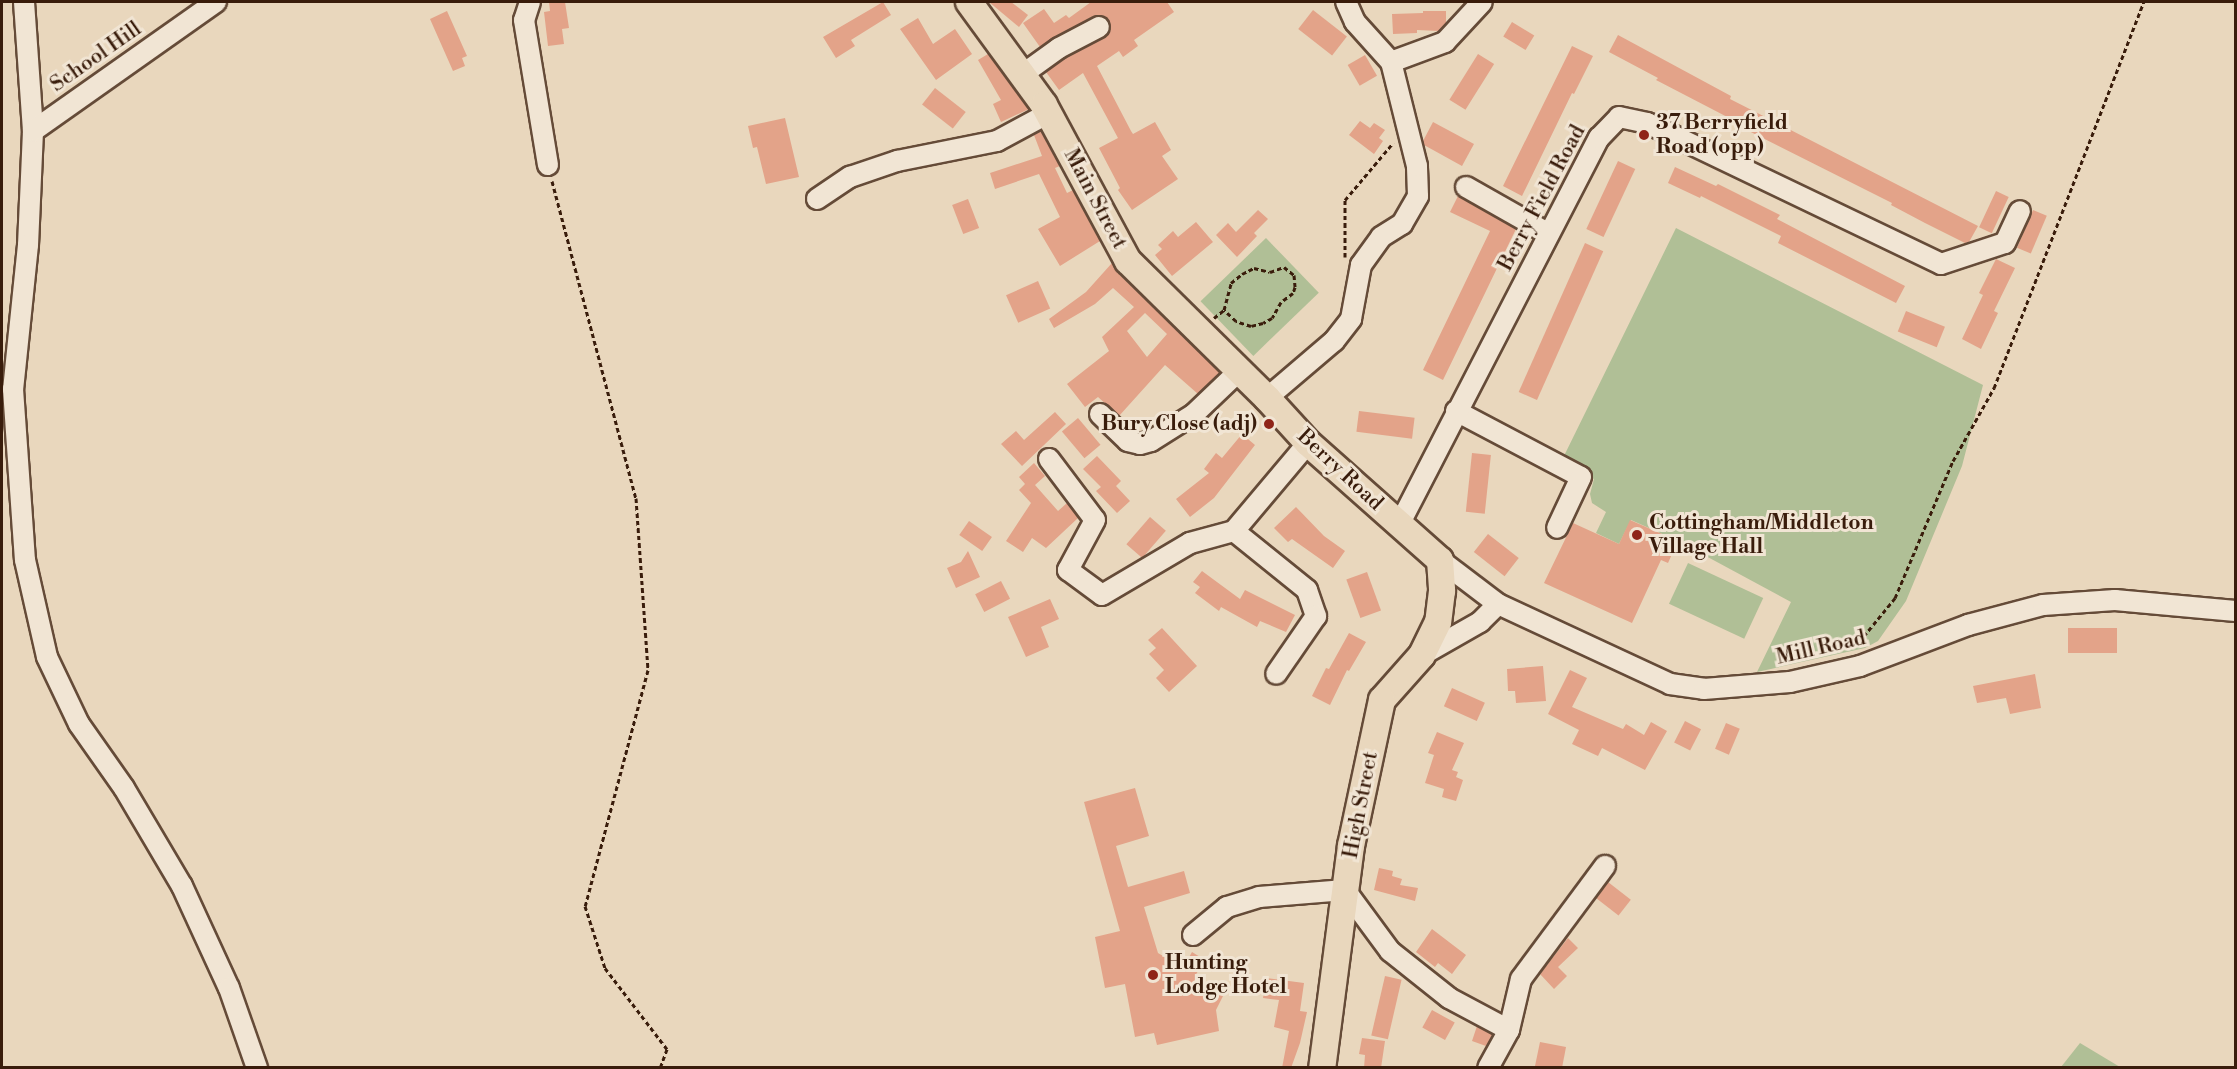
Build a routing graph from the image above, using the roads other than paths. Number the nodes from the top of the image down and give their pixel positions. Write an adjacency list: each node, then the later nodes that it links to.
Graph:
1 (24, 2): 11 (street)
2 (216, 2): 11 (street, School Hill)
3 (530, 2): 12 (street)
4 (969, 2): 9 (main road, Main Street)
5 (1346, 2): 8 (street)
6 (1482, 2): 8 (street)
7 (1099, 27): 9 (street)
8 (1391, 62): 18 (street)
9 (1023, 74): 10 (main road, Main Street)
10 (1048, 113): 14 (street); 17 (main road, Main Street)
11 (33, 131): 35 (street)
12 (548, 165)
13 (1466, 187): 16 (street)
14 (816, 199)
15 (2020, 211): 16 (street, Berry Field Road)
16 (1549, 234): 19 (street, Berry Field Road)
17 (1242, 374): 18 (main road, Berry Road); 20 (street)
18 (1267, 398): 21 (main road, Berry Road)
19 (1456, 411): 23 (street, Berry Field Road); 24 (street)
20 (1100, 414)
21 (1308, 443): 23 (main road, Berry Road); 25 (street)
22 (1049, 459): 25 (street)
23 (1399, 525): 26 (main road, Berry Road)
24 (1557, 528)
25 (1234, 531): 30 (street)
26 (1440, 560): 27 (street, Mill Road); 29 (main road, High Street)
27 (1498, 604): 28 (street, Mill Road); 29 (street)
28 (2235, 611)
29 (1422, 655): 32 (main road, High Street)
30 (1276, 674)
31 (1605, 866): 34 (street)
32 (1345, 890): 33 (street); 34 (street); 36 (main road, High Street)
33 (1192, 935)
34 (1509, 1030): 37 (street)
35 (257, 1068)
36 (1322, 1068)
37 (1488, 1068)

